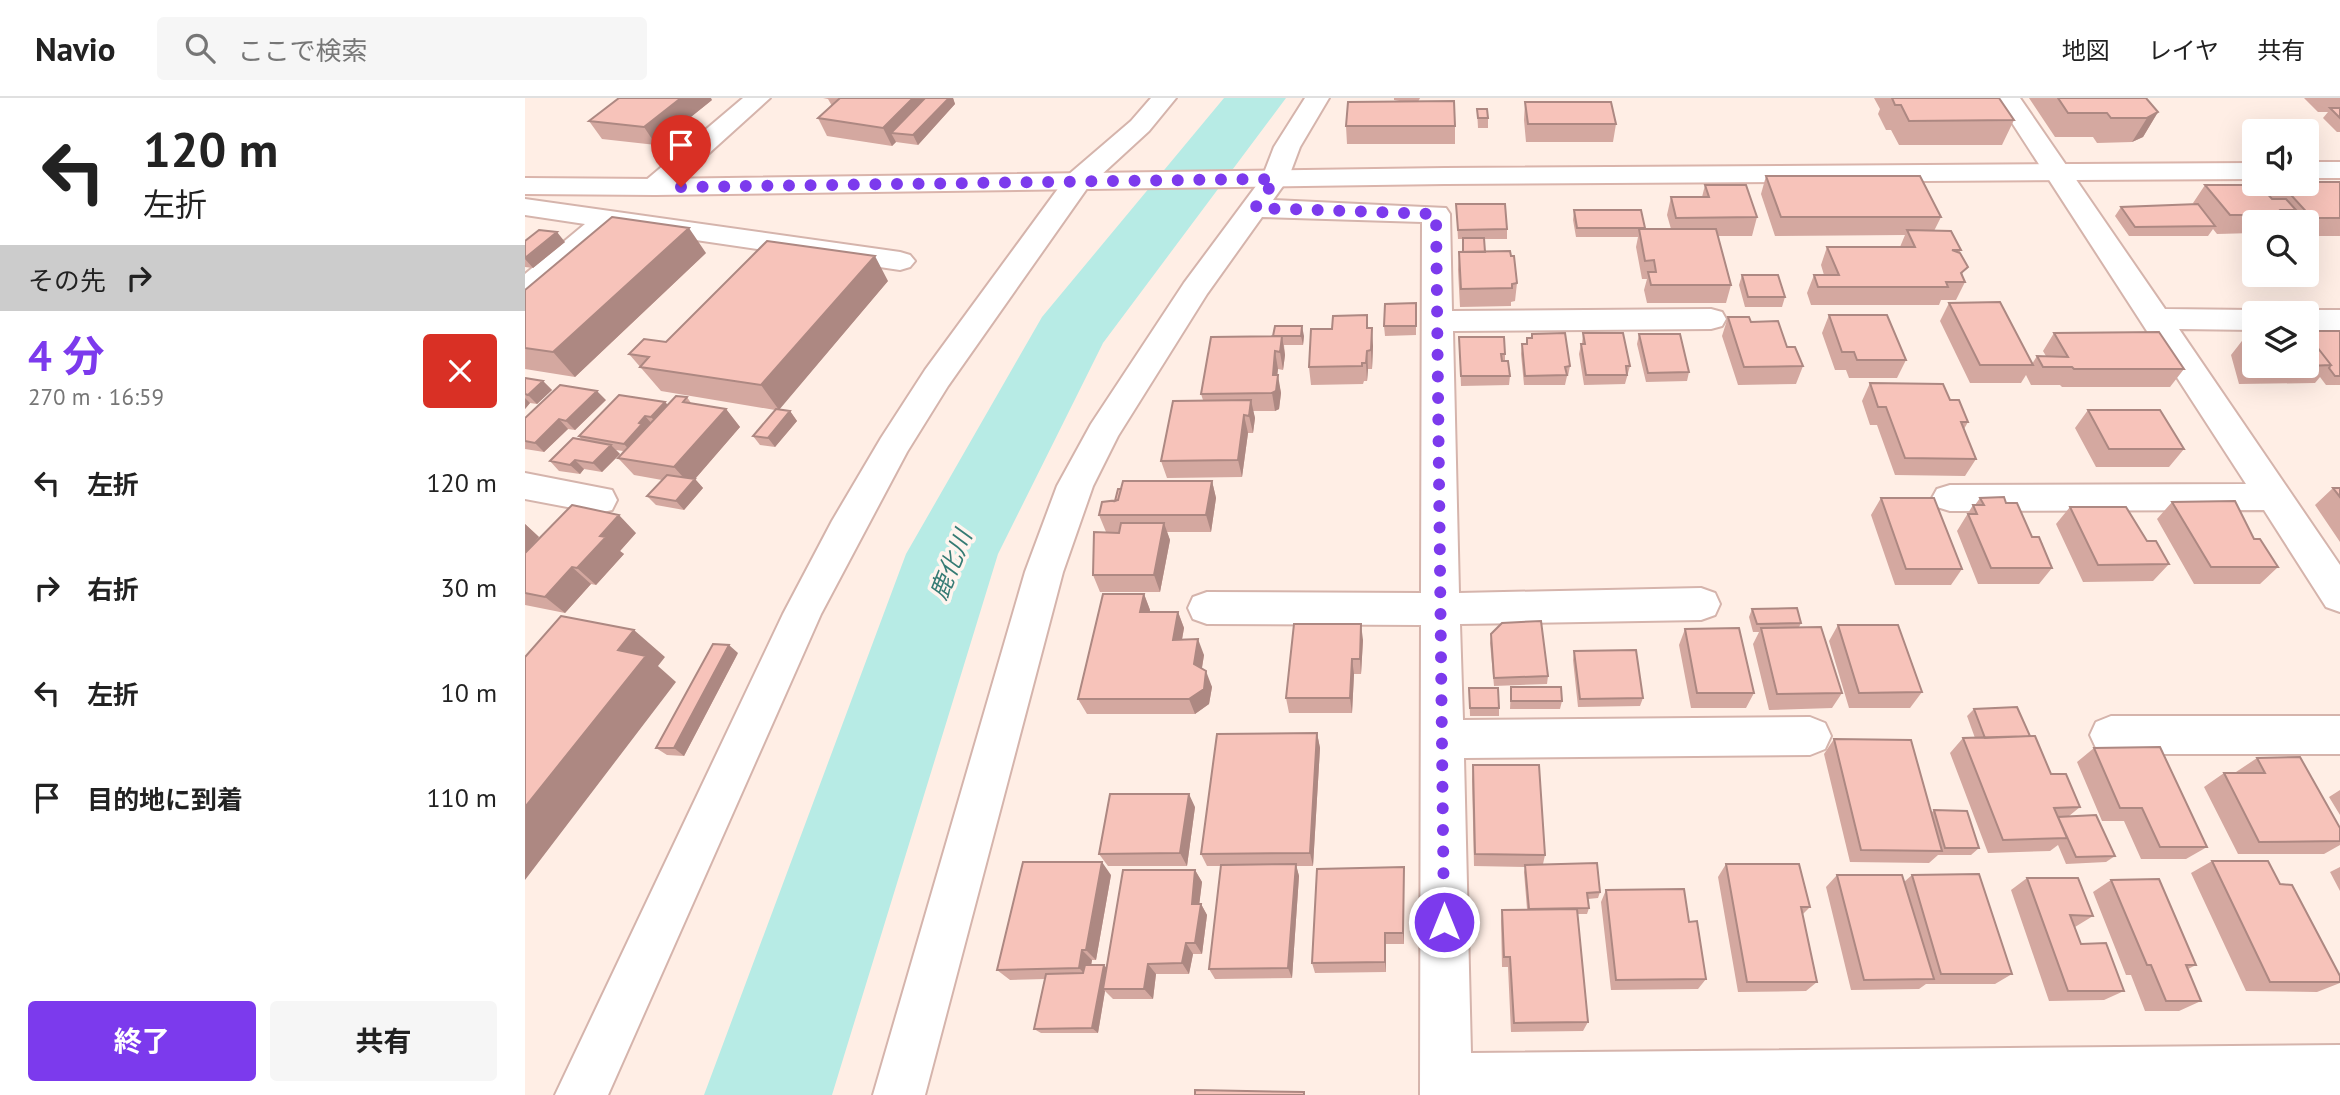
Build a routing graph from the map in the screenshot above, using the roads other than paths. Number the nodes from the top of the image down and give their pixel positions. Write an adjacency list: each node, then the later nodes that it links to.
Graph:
1 (758, 98): 11 (street)
2 (1164, 98): 9 (street)
3 (1317, 98): 12 (street)
4 (2008, 98): 8 (street)
5 (2319, 170): 6 (street)
6 (2340, 170)
7 (2242, 171): 8 (street)
8 (2058, 172): 12 (street); 18 (street)
9 (1077, 181): 11 (street); 12 (street); 37 (street)
10 (525, 186): 11 (street)
11 (655, 187)
12 (1264, 189): 22 (street); 38 (street)
13 (525, 207): 14 (street)
14 (608, 219): 15 (street); 16 (street)
15 (900, 261)
16 (525, 290)
17 (1711, 319): 22 (street)
18 (2157, 320): 19 (street); 25 (street)
19 (2242, 320)
20 (2319, 320): 21 (street)
21 (2340, 320)
22 (1437, 321): 30 (street)
23 (525, 486): 26 (street)
24 (1950, 498): 25 (street)
25 (2274, 498): 27 (street)
26 (600, 500)
27 (2340, 596)
28 (1701, 604): 30 (street)
29 (1207, 608): 30 (street)
30 (1441, 609): 34 (street)
31 (2111, 735): 32 (street)
32 (2340, 735)
33 (1810, 736): 34 (street)
34 (1442, 739): 36 (street)
35 (2340, 1071): 36 (street)
36 (1446, 1087)
37 (581, 1095)
38 (899, 1095)

